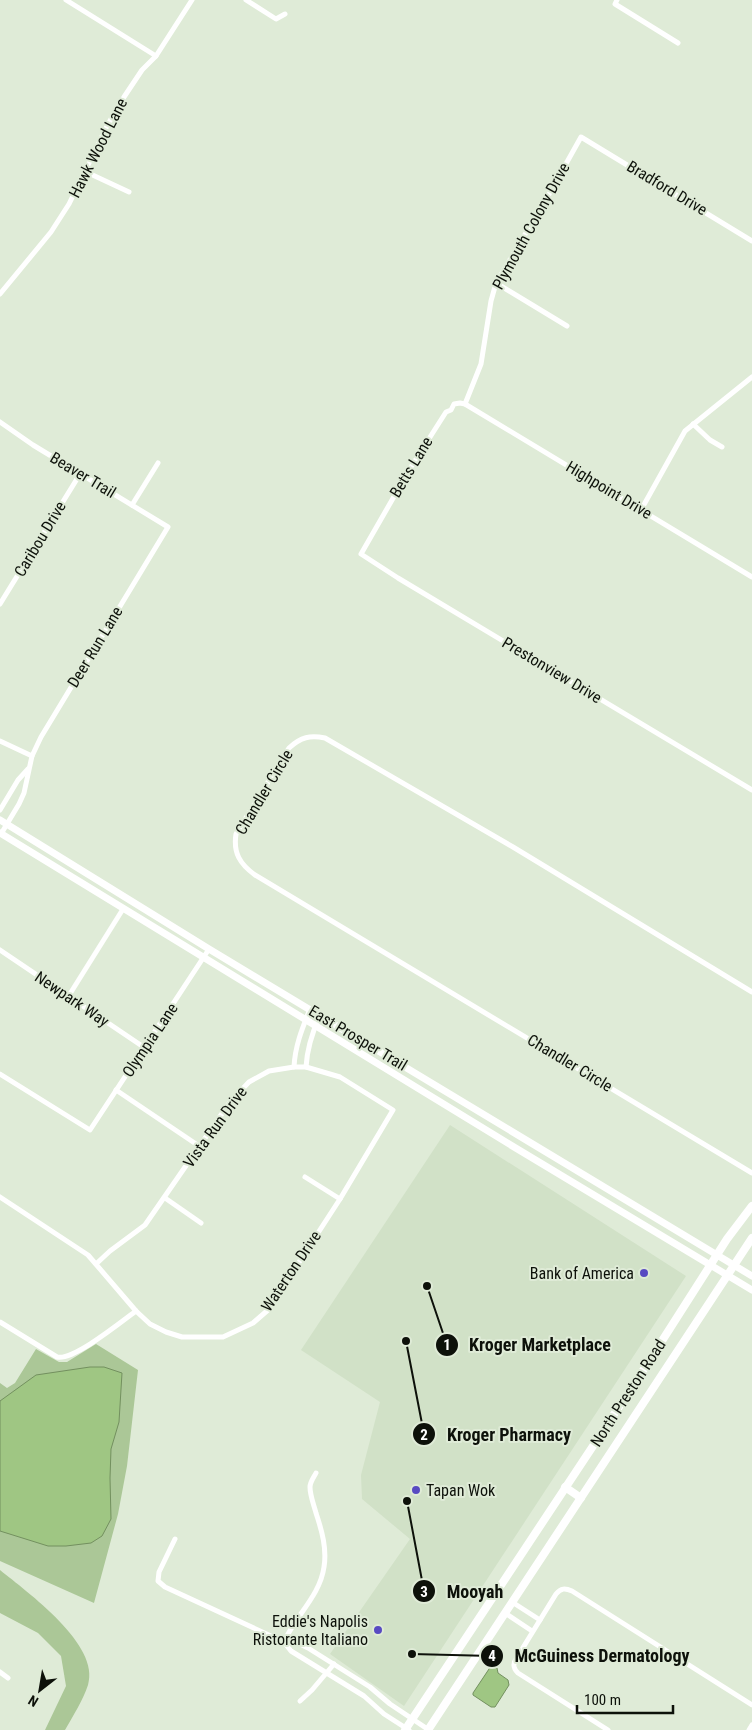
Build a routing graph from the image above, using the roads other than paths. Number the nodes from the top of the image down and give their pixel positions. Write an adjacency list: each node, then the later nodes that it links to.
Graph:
1 (66, 0): 7 (street)
2 (192, 0): 7 (street, Hawk Wood Lane)
3 (246, 0): 5 (street)
4 (617, 0): 6 (street)
5 (286, 14)
6 (678, 43)
7 (156, 56): 9 (street, Hawk Wood Lane)
8 (581, 137): 11 (street, Bradford Drive); 12 (street, Plymouth Colony Drive)
9 (84, 171): 10 (street); 13 (street, Hawk Wood Lane)
10 (129, 192)
11 (752, 241)
12 (496, 283): 14 (street); 16 (street, Plymouth Colony Drive)
13 (0, 294)
14 (567, 326)
15 (752, 377): 18 (street)
16 (465, 404): 23 (street, Highpoint Drive); 25 (street, Betts Lane)
17 (0, 422): 21 (street, Beaver Trail)
18 (692, 424): 19 (street); 23 (street)
19 (722, 447)
20 (158, 463): 22 (street)
21 (80, 474): 22 (street, Beaver Trail); 27 (street, Caribou Drive)
22 (132, 505): 24 (street, Beaver Trail)
23 (641, 510): 26 (street, Highpoint Drive)
24 (168, 527): 29 (street, Deer Run Lane)
25 (366, 544): 31 (street, Prestonview Drive)
26 (752, 577)
27 (0, 604)
28 (0, 741): 29 (street)
29 (32, 756): 30 (street, Deer Run Lane)
30 (28, 769): 32 (street, Deer Run Lane); 34 (street, Deer Run Lane)
31 (752, 790)
32 (0, 810)
33 (0, 820): 34 (main road, East Prosper Trail)
34 (7, 824): 35 (street, Deer Run Lane); 37 (main road, East Prosper Trail)
35 (1, 833): 36 (main road, East Prosper Trail)
36 (123, 909): 39 (main road, East Prosper Trail); 41 (street)
37 (209, 949): 39 (street, Olympia Lane); 42 (main road, East Prosper Trail)
38 (0, 950): 41 (street, Newpark Way)
39 (204, 958): 44 (main road, East Prosper Trail); 46 (street, Olympia Lane)
40 (752, 992): 54 (street, Chandler Circle)
41 (68, 997): 46 (street, Newpark Way)
42 (310, 1009): 43 (main road, East Prosper Trail); 44 (street)
43 (320, 1015): 45 (street); 53 (main road, East Prosper Trail)
44 (306, 1020): 45 (main road, East Prosper Trail); 47 (street)
45 (315, 1026): 48 (street); 55 (main road, East Prosper Trail)
46 (145, 1048): 50 (street, Olympia Lane)
47 (294, 1067): 48 (street, Vista Run Drive); 52 (street, Vista Run Drive)
48 (306, 1067): 51 (street, Vista Run Drive)
49 (0, 1074): 50 (street, Olympia Lane)
50 (116, 1090): 52 (street)
51 (393, 1110): 59 (street, Waterton Drive)
52 (199, 1146): 58 (street, Vista Run Drive)
53 (566, 1164): 55 (main road); 63 (main road, East Prosper Trail)
54 (752, 1173)
55 (559, 1174): 66 (main road, East Prosper Trail)
56 (305, 1177): 59 (street)
57 (0, 1197): 64 (street, Waterton Drive)
58 (165, 1198): 61 (street); 64 (street, Vista Run Drive)
59 (340, 1199): 70 (street, Waterton Drive)
60 (752, 1206): 63 (main road, North Preston Road)
61 (202, 1223)
62 (752, 1238): 65 (main road, North Preston Road)
63 (717, 1255): 65 (main road, East Prosper Trail); 66 (main road, North Preston Road)
64 (96, 1264): 70 (street, Waterton Drive)
65 (734, 1265): 67 (main road, North Preston Road); 68 (main road, East Prosper Trail)
66 (710, 1266): 67 (main road, East Prosper Trail); 73 (main road, North Preston Road)
67 (727, 1276): 69 (main road, East Prosper Trail); 74 (main road, North Preston Road)
68 (752, 1276)
69 (752, 1290)
70 (136, 1310): 71 (street)
71 (0, 1322)
72 (316, 1473): 80 (street)
73 (565, 1487): 74 (main road); 87 (main road, North Preston Road)
74 (581, 1498): 76 (main road, North Preston Road)
75 (175, 1539): 80 (street)
76 (512, 1602): 77 (main road, North Preston Road); 78 (street)
77 (505, 1613): 79 (street); 90 (main road, North Preston Road)
78 (540, 1620): 79 (street); 86 (street)
79 (532, 1631): 91 (street)
80 (284, 1642): 81 (street); 83 (street)
81 (334, 1664): 83 (street); 87 (street)
82 (0, 1672): 84 (street)
83 (328, 1673): 85 (street); 89 (street)
84 (8, 1678)
85 (300, 1701)
86 (752, 1705)
87 (412, 1719): 89 (main road, North Preston Road); 90 (street)
88 (752, 1725): 92 (street)
89 (407, 1729)
90 (428, 1730)
91 (608, 1730)
92 (748, 1730)

